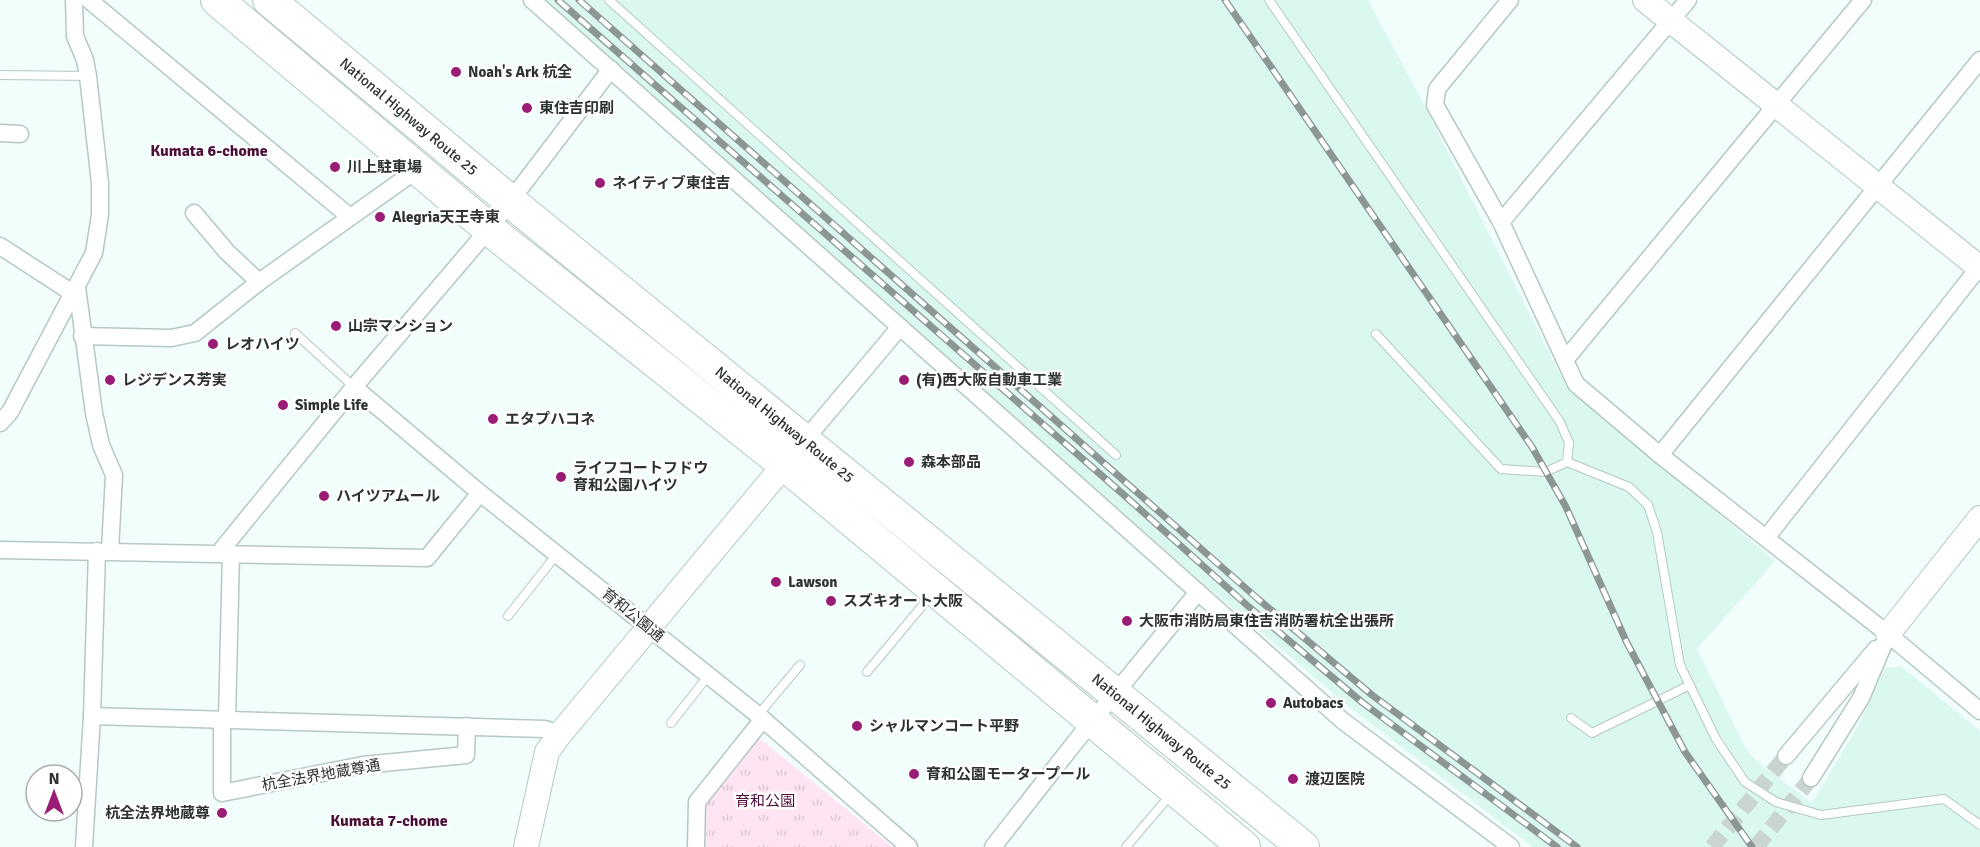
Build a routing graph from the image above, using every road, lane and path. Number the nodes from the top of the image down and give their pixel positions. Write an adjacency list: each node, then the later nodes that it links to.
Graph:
1 (74, 0): 16 (street)
2 (89, 0): 24 (street)
3 (218, 0): 20 (highway)
4 (269, 0): 22 (highway, National Highway Route 25)
5 (532, 0): 14 (street)
6 (609, 0): 39 (lane)
7 (1269, 0): 41 (lane)
8 (1510, 0): 25 (street)
9 (1645, 0): 12 (street)
10 (1688, 0): 12 (street)
11 (1863, 0): 17 (street)
12 (1671, 21): 17 (street); 25 (street)
13 (1980, 60): 21 (street)
14 (611, 69): 22 (street); 31 (street)
15 (0, 75): 16 (lane)
16 (88, 76): 30 (street)
17 (1776, 104): 21 (street); 35 (street)
18 (0, 134): 19 (street)
19 (20, 134)
20 (418, 169): 24 (street); 26 (highway)
21 (1877, 184): 28 (street); 40 (street)
22 (510, 201): 26 (street); 38 (highway, National Highway Route 25)
23 (194, 213): 29 (street)
24 (350, 217): 29 (street)
25 (1501, 222): 35 (street)
26 (489, 229): 36 (street); 42 (highway)
27 (0, 246): 30 (street)
28 (1980, 267): 45 (street)
29 (259, 282): 34 (street)
30 (75, 290): 34 (street); 37 (street)
31 (900, 327): 38 (street); 51 (street)
32 (295, 333): 36 (lane)
33 (1376, 334): 41 (lane)
34 (82, 336): 47 (street)
35 (1565, 360): 40 (street)
36 (354, 387): 43 (street, 育和公園通); 48 (street)
37 (0, 423)
38 (804, 441): 42 (street); 59 (highway, National Highway Route 25)
39 (1116, 455)
40 (1660, 455): 45 (street)
41 (1567, 462): 58 (lane)
42 (784, 465): 50 (highway); 53 (street)
43 (480, 493): 48 (street); 49 (street, 育和公園通)
44 (1980, 518): 54 (street)
45 (1766, 538): 54 (street)
46 (0, 550): 47 (street)
47 (103, 551): 48 (street); 61 (street)
48 (225, 553): 64 (street)
49 (557, 554): 52 (lane); 53 (street, 育和公園通)
50 (935, 590): 56 (lane); 65 (highway)
51 (1198, 592): 59 (street); 81 (street)
52 (508, 616)
53 (648, 627): 57 (street, 育和公園通); 68 (street)
54 (1888, 634): 60 (street); 69 (street); 70 (street)
55 (800, 666): 62 (lane)
56 (867, 672)
57 (708, 676): 62 (street, 育和公園通); 66 (lane)
58 (1690, 685): 63 (lane); 72 (lane)
59 (1115, 693): 65 (street); 80 (highway, National Highway Route 25)
60 (1980, 711)
61 (92, 716): 64 (street); 73 (street)
62 (761, 717): 75 (street); 76 (street, 育和公園通)
63 (1571, 718)
64 (224, 720): 67 (street); 67 (street, 杭全法界地蔵尊通)
65 (1093, 720): 71 (highway); 77 (street)
66 (671, 723)
67 (467, 726): 68 (street)
68 (560, 734): 74 (street)
69 (1786, 756)
70 (1811, 778)
71 (1175, 789): 78 (lane); 79 (highway)
72 (1980, 825)
73 (84, 847)
74 (526, 847)
75 (696, 847)
76 (909, 847)
77 (993, 847)
78 (1126, 847)
79 (1244, 847)
80 (1303, 847)
81 (1510, 847)

